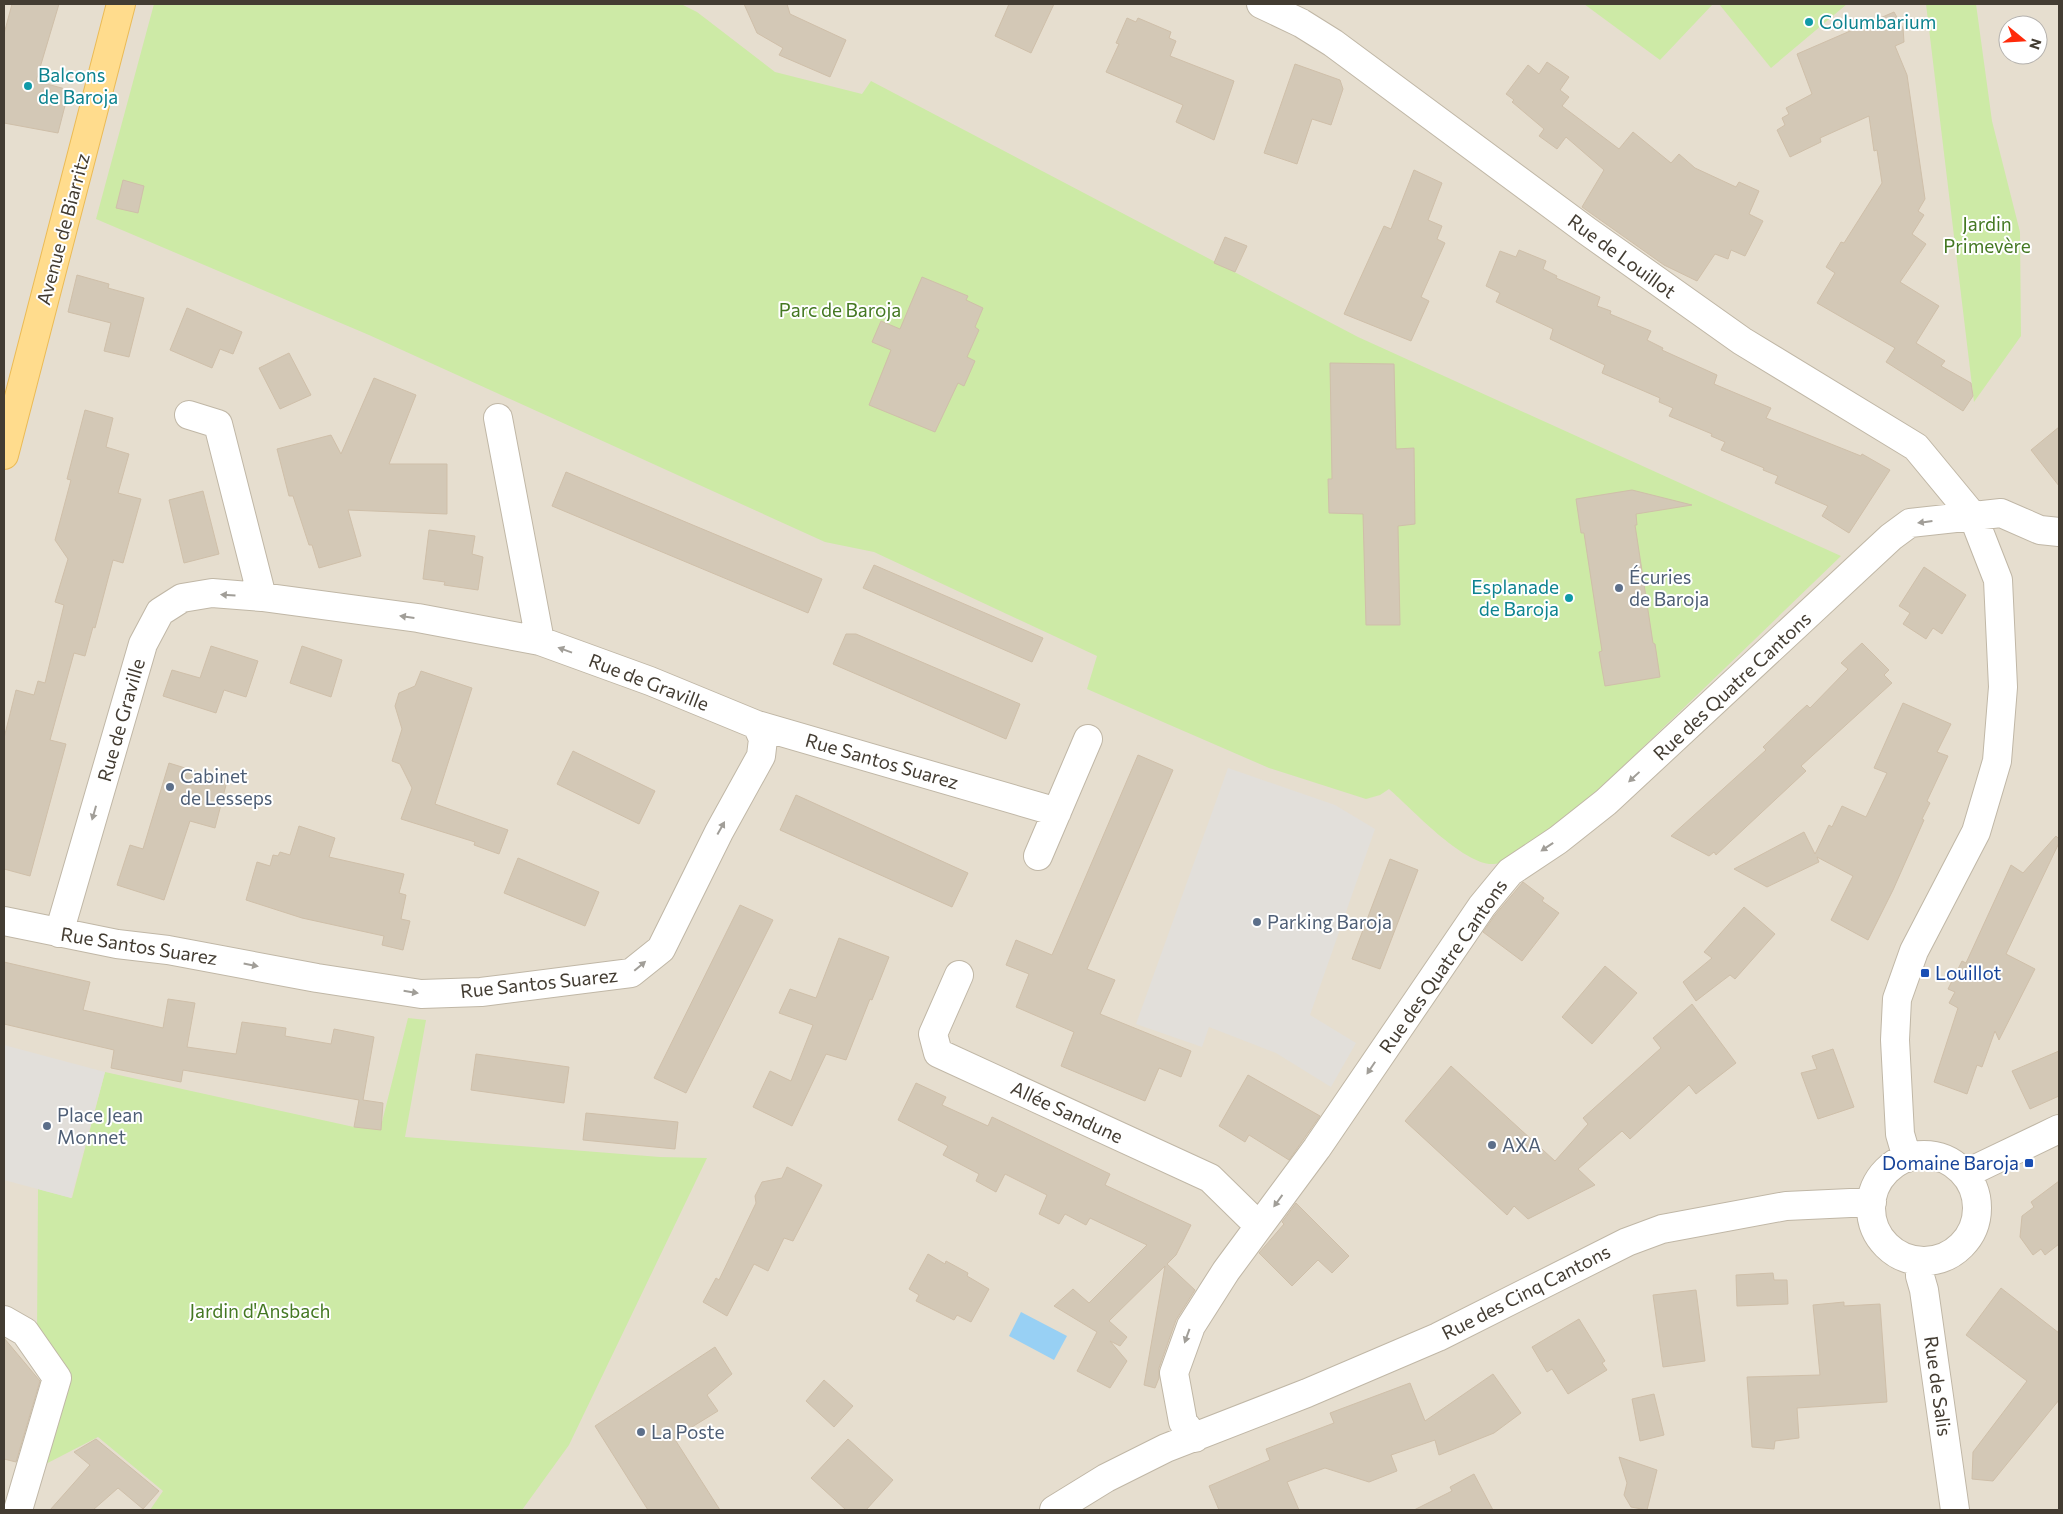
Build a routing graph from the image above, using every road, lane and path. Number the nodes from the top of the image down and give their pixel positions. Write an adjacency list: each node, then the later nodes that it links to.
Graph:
1 (121, 4): 6 (main road, Avenue de Biarritz)
2 (1262, 4): 3 (street, Rue de Louillot)
3 (1305, 13): 7 (street, Rue de Louillot)
4 (189, 415): 9 (street)
5 (498, 418): 10 (street)
6 (4, 455)
7 (1973, 516): 8 (street, Rue des Quatre Cantons); 19 (street, Rue de Louillot); 22 (street, Rue des Quatre Cantons, one-way to 22)
8 (2059, 532)
9 (262, 597): 10 (street, Rue de Graville, one-way to 9); 16 (street, Rue de Graville, one-way to 16)
10 (540, 641): 11 (street, Rue de Graville, one-way to 10)
11 (757, 726): 13 (street, Rue Santos Suarez); 16 (street, Rue Santos Suarez, one-way to 11)
12 (1088, 739): 13 (street)
13 (1057, 812): 14 (street)
14 (1038, 856)
15 (4, 921): 16 (street, Rue Santos Suarez)
16 (58, 933)
17 (959, 974): 22 (street, Allée Sandune)
18 (2059, 1129): 20 (street)
19 (1907, 1158): 20 (street); 21 (street)
20 (1965, 1174): 23 (street)
21 (1872, 1202): 23 (street); 25 (street, Rue des Cinq Cantons)
22 (1259, 1226): 25 (street, Rue des Quatre Cantons, one-way to 25)
23 (1920, 1262): 28 (street, Rue de Salis)
24 (4, 1320): 26 (street)
25 (1195, 1438): 27 (street, Rue des Cinq Cantons)
26 (18, 1510)
27 (1054, 1510)
28 (1955, 1510)

